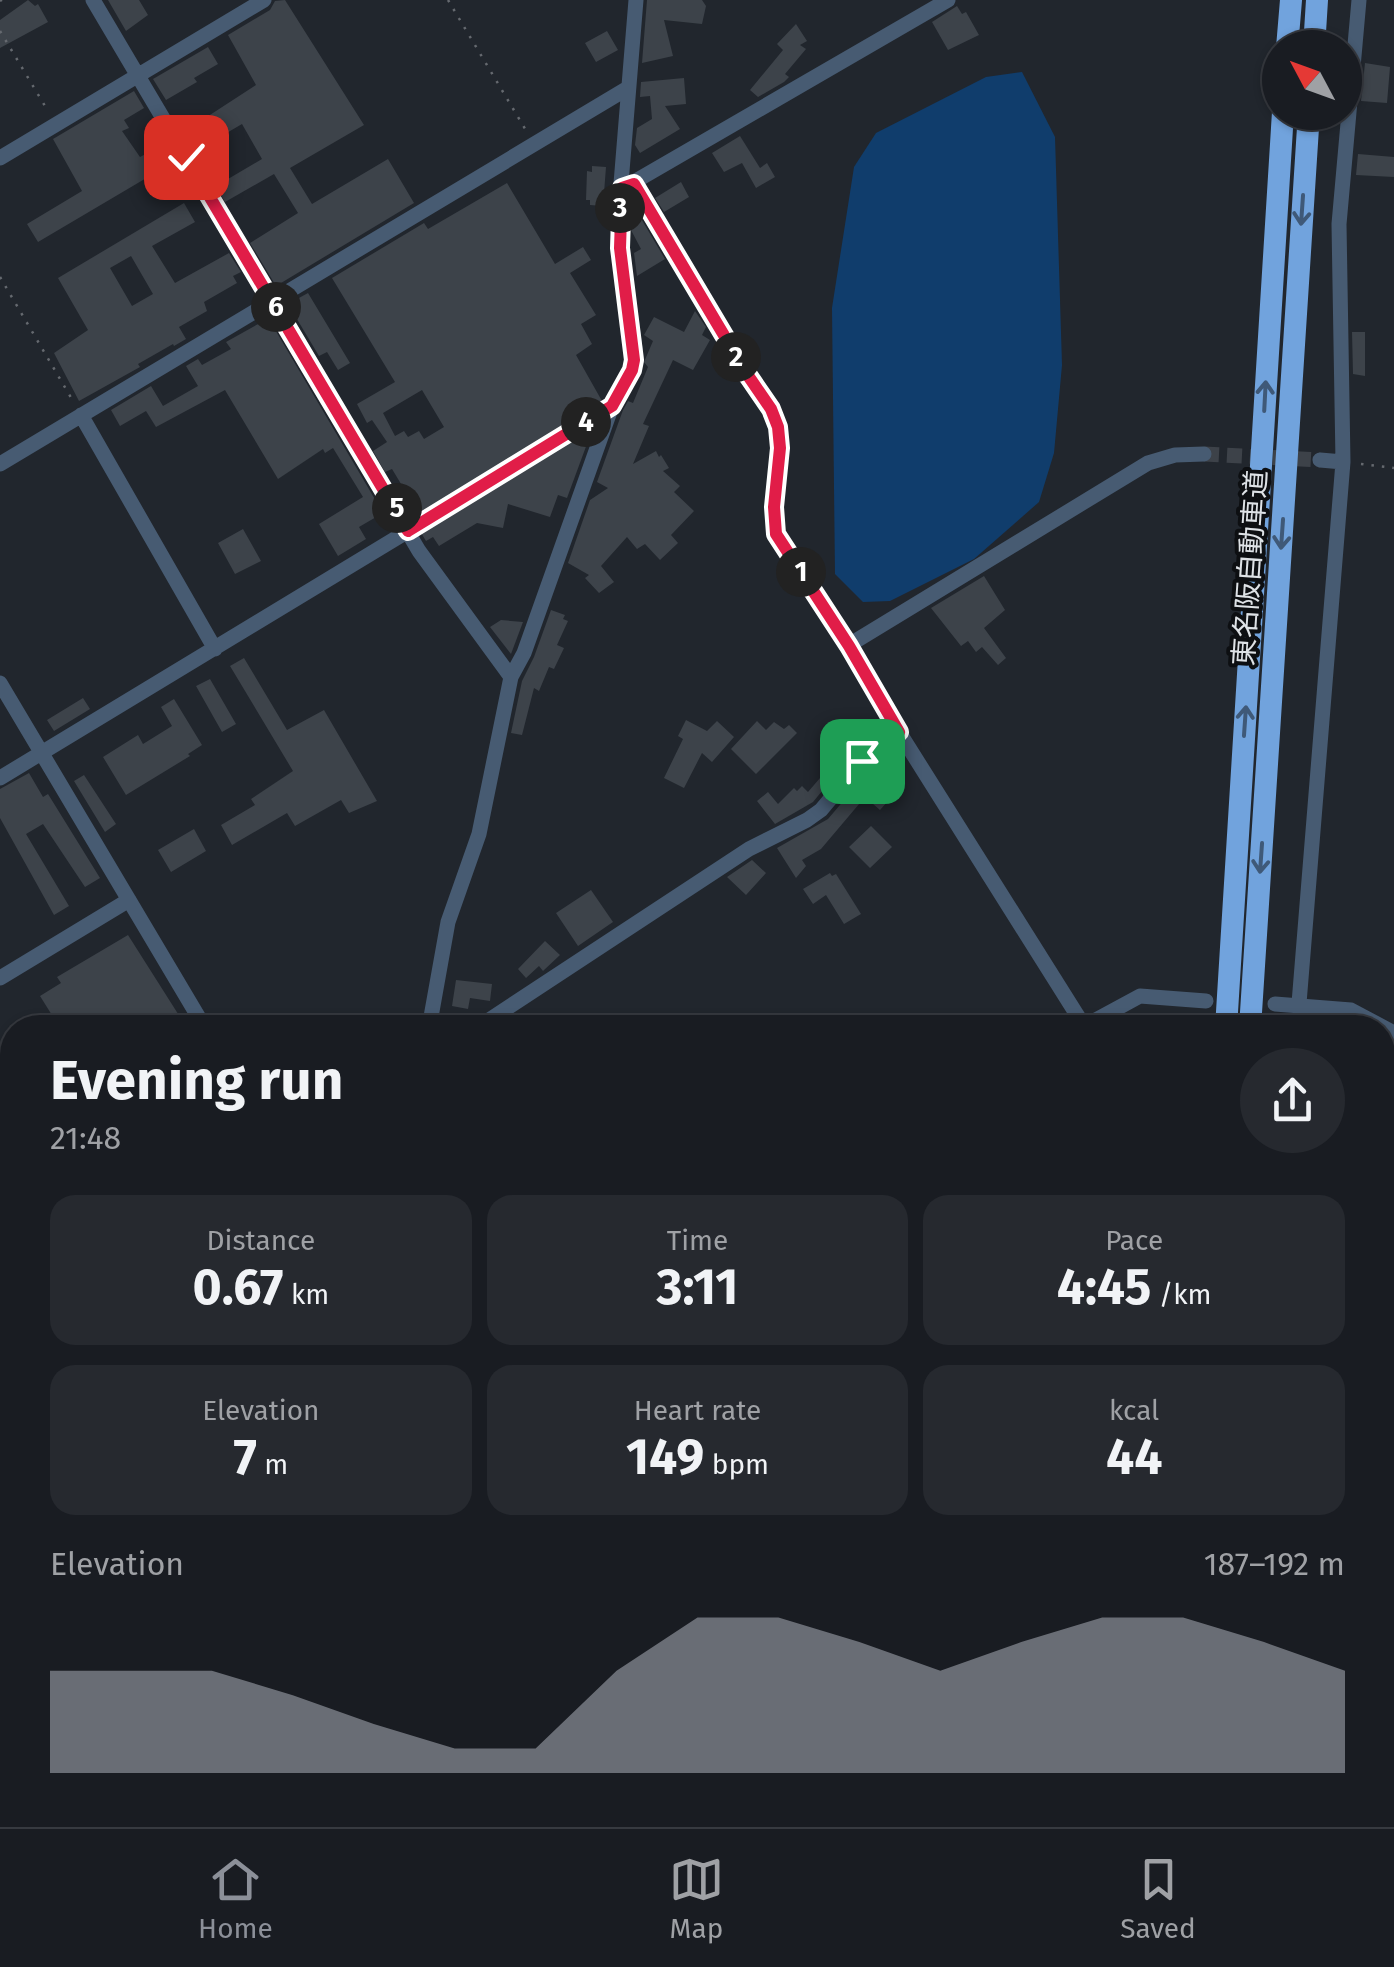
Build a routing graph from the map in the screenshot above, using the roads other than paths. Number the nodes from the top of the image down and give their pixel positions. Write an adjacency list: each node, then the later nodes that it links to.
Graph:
1 (93, 0): 10 (street)
2 (264, 0): 10 (street)
3 (636, 0): 11 (street)
4 (948, 0): 15 (street)
5 (1291, 0): 8 (highway)
6 (1317, 0): 9 (highway)
7 (1359, 0): 20 (street)
8 (1289, 30)
9 (1315, 30)
10 (138, 75): 14 (street); 16 (street)
11 (628, 88): 15 (street); 16 (street)
12 (1282, 130): 40 (highway, 東名阪自動車道, one-way to 12)
13 (1308, 130): 41 (highway, 東名阪自動車道, one-way to 41)
14 (0, 158)
15 (628, 186): 23 (street); 25 (street)
16 (272, 302): 17 (street); 22 (street)
17 (81, 416): 21 (street); 24 (street)
18 (1204, 454): 23 (street)
19 (1320, 460): 20 (street)
20 (1343, 462): 34 (street)
21 (0, 464)
22 (408, 531): 24 (street); 25 (street)
23 (849, 646): 27 (street)
24 (215, 648): 28 (street)
25 (511, 678): 36 (street)
26 (0, 683): 28 (street)
27 (899, 732): 37 (street); 38 (street)
28 (41, 753): 29 (street); 30 (street)
29 (0, 778)
30 (129, 900): 31 (street); 35 (street)
31 (0, 978)
32 (1206, 1001): 39 (street)
33 (1276, 1004): 34 (street)
34 (1299, 1004): 42 (street); 43 (street)
35 (197, 1015)
36 (431, 1015)
37 (497, 1015)
38 (1075, 1015)
39 (1103, 1015)
40 (1227, 1015)
41 (1251, 1015)
42 (1298, 1015)
43 (1360, 1015)

